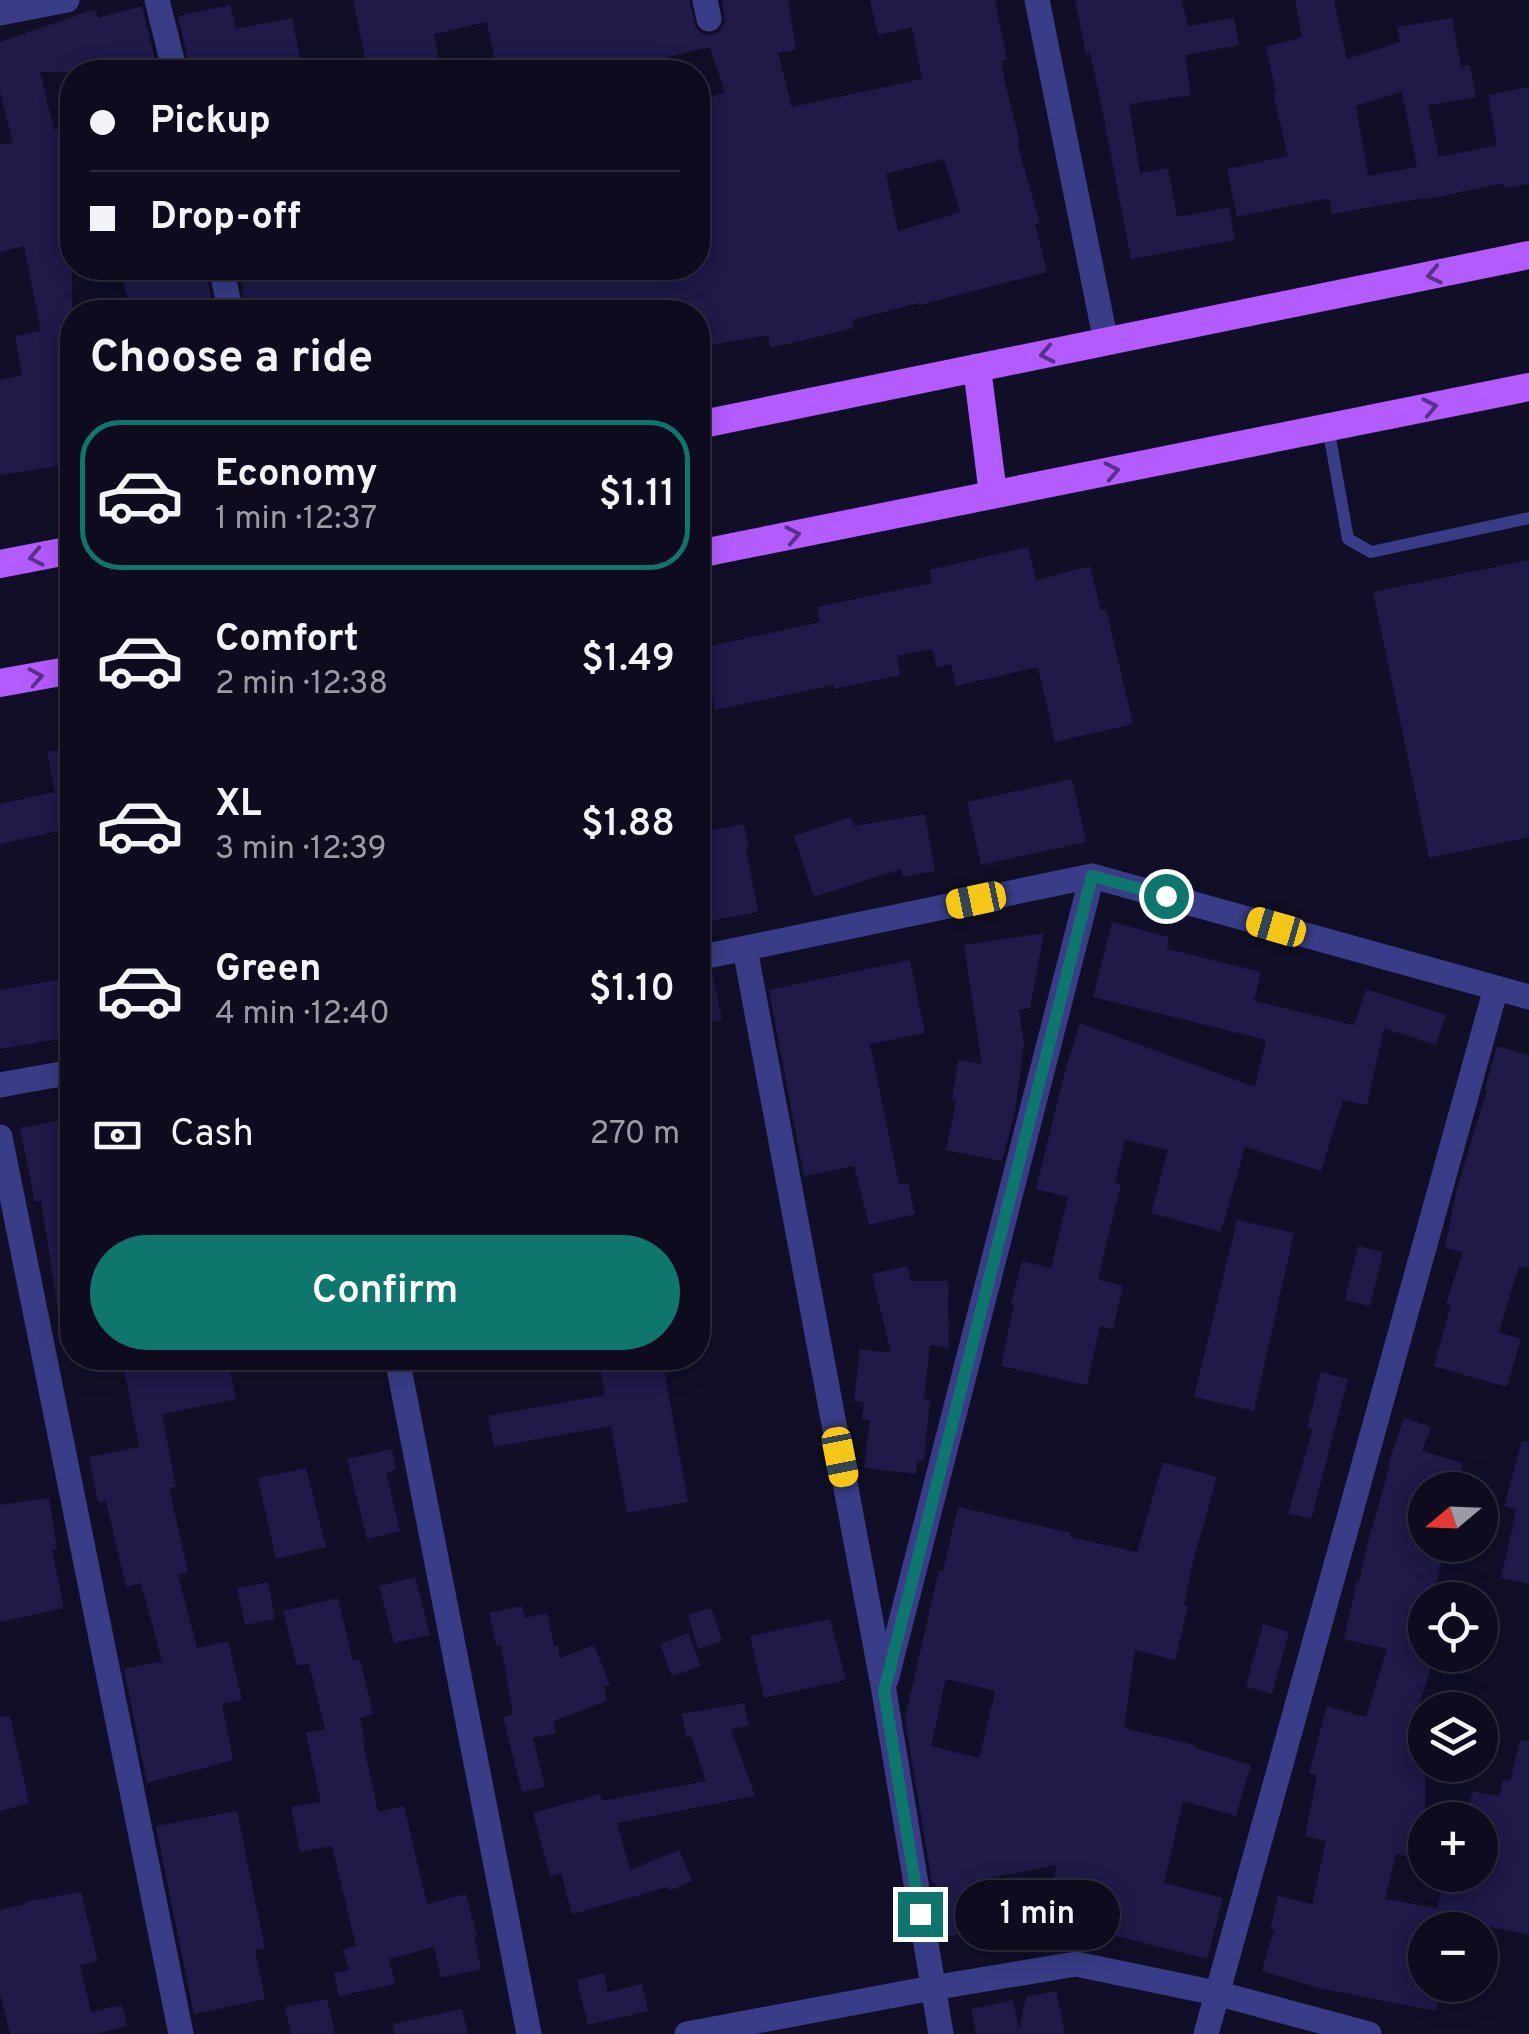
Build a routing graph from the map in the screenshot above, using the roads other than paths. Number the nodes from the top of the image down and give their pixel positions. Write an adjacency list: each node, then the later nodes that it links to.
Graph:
1 (157, 0): 5 (street)
2 (1036, 0): 7 (street)
3 (62, 1): 4 (street)
4 (0, 13)
5 (172, 60)
6 (1529, 255): 7 (main road, one-way to 7)
7 (1106, 342): 8 (main road, one-way to 8)
8 (977, 368): 10 (main road); 12 (main road)
9 (1529, 387): 11 (main road, one-way to 9)
10 (710, 423)
11 (1328, 427): 12 (main road, one-way to 11); 13 (lane)
12 (993, 494): 15 (main road, one-way to 12)
13 (1529, 518)
14 (60, 552): 16 (main road, one-way to 16)
15 (710, 552)
16 (0, 564)
17 (60, 672): 18 (main road, one-way to 17)
18 (0, 684)
19 (1092, 876): 20 (street); 22 (street); 28 (street)
20 (745, 950): 21 (street); 28 (street)
21 (710, 956)
22 (1496, 988): 23 (street); 30 (street)
23 (1529, 998)
24 (60, 1074): 25 (street)
25 (0, 1085)
26 (0, 1137): 31 (street)
27 (399, 1370): 32 (street)
28 (884, 1691): 29 (street)
29 (932, 1988): 30 (street); 33 (street); 34 (street)
30 (1216, 1993): 35 (street); 36 (street)
31 (181, 2034)
32 (529, 2034)
33 (687, 2034)
34 (941, 2034)
35 (1206, 2034)
36 (1369, 2034)

